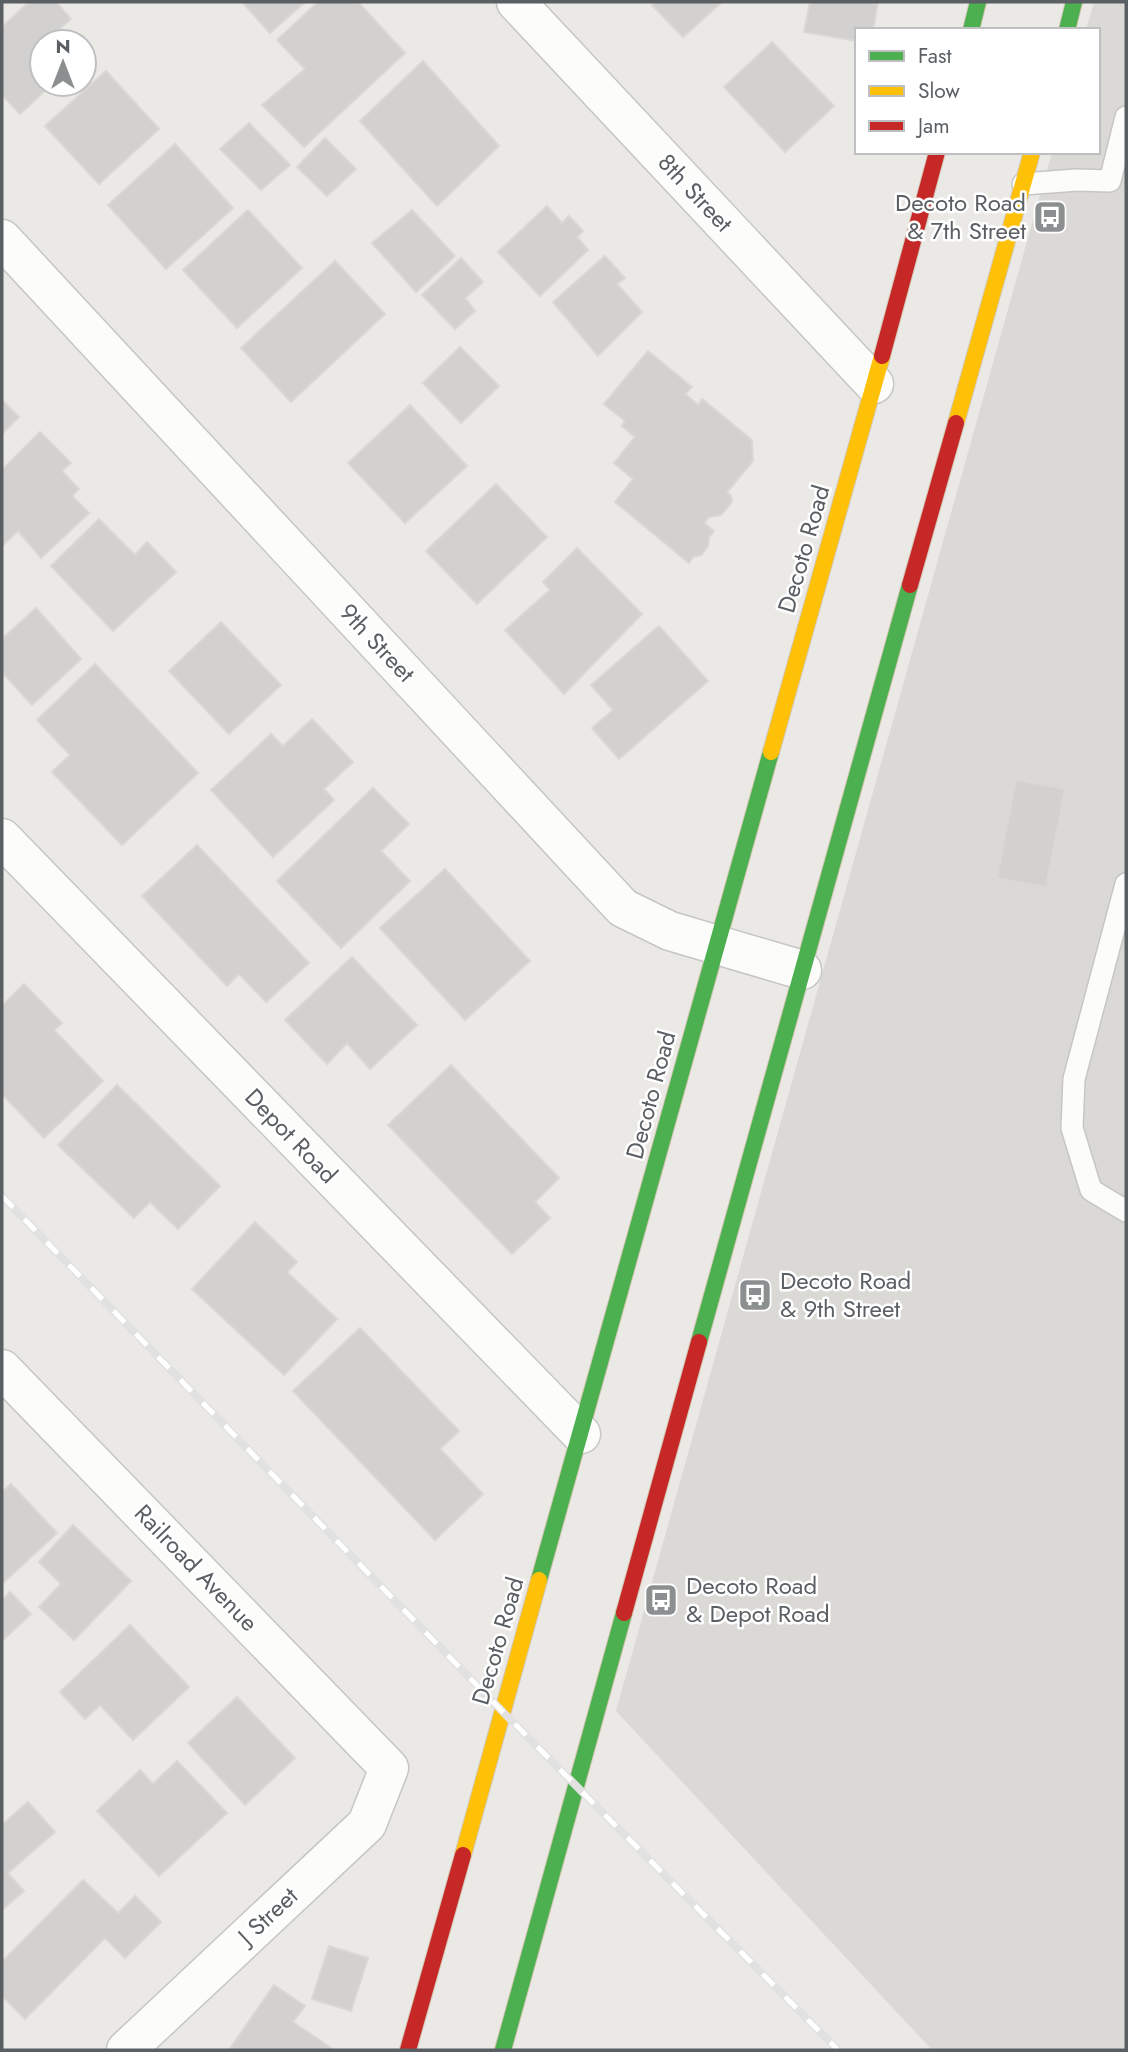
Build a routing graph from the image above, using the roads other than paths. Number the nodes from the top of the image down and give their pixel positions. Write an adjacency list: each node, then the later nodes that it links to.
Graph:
1 (516, 2): 11 (street, 8th Street)
2 (978, 2): 4 (main road)
3 (1074, 2): 5 (main road)
4 (972, 28)
5 (1067, 28)
6 (1126, 117): 9 (lane)
7 (936, 154): 11 (main road, Decoto Road)
8 (1031, 154): 9 (main road)
9 (1023, 184): 15 (main road)
10 (2, 239): 14 (street, 9th Street)
11 (874, 384): 14 (main road, Decoto Road)
12 (2, 838): 18 (street, Depot Road)
13 (1126, 884): 16 (lane)
14 (716, 946): 15 (street, 9th Street); 18 (main road, Decoto Road)
15 (802, 970): 22 (main road)
16 (1126, 1211)
17 (2, 1369): 19 (street, Railroad Avenue)
18 (581, 1434): 21 (main road, Decoto Road)
19 (389, 1768): 20 (street, J Street)
20 (126, 2050)
21 (408, 2050)
22 (503, 2050)

